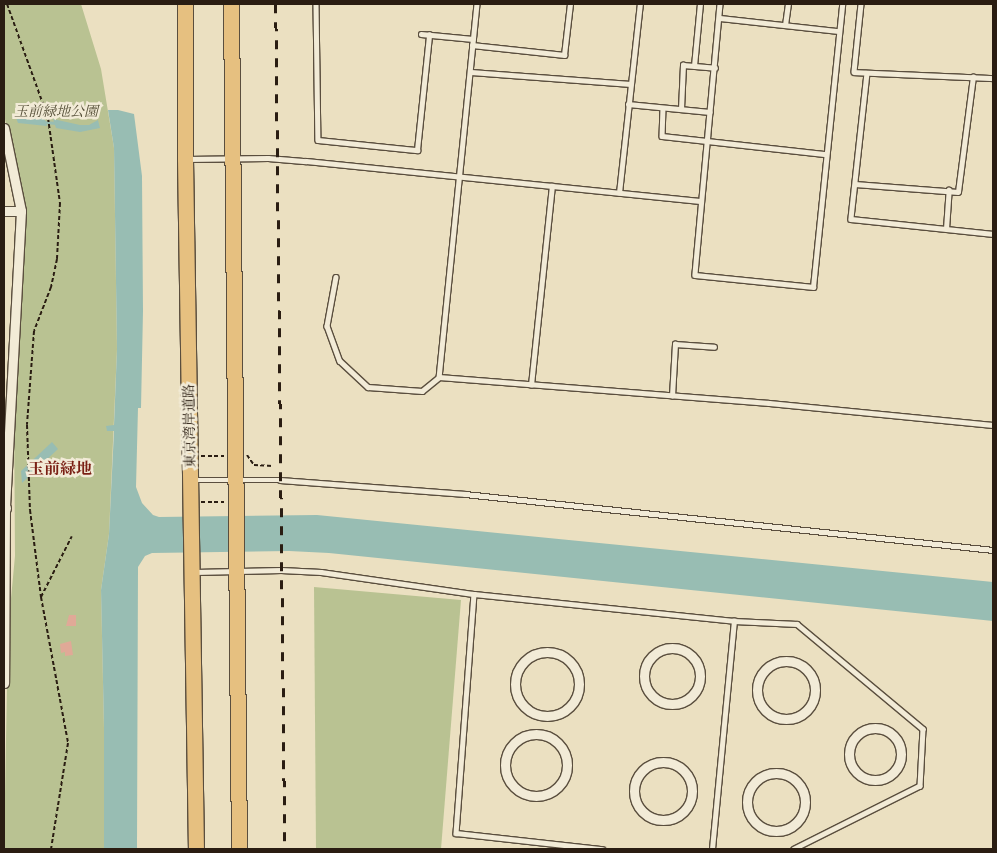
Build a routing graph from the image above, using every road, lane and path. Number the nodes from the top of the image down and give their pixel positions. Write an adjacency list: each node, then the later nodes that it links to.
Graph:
1 (7, 4): 65 (path)
2 (185, 4): 19 (highway, 東京湾岸道路)
3 (191, 4): 19 (highway)
4 (231, 4): 35 (highway)
5 (316, 4): 18 (lane)
6 (478, 4): 20 (lane)
7 (570, 4): 20 (lane)
8 (640, 4): 27 (lane)
9 (700, 4): 21 (lane)
10 (720, 4): 14 (lane)
11 (788, 4): 15 (lane)
12 (842, 4): 16 (lane)
13 (861, 4): 24 (lane)
14 (720, 18): 15 (lane); 22 (lane)
15 (785, 25): 16 (lane)
16 (838, 31): 34 (lane)
17 (421, 34): 18 (lane)
18 (429, 35): 20 (lane)
19 (186, 41): 36 (highway, 東京湾岸道路)
20 (473, 42): 23 (lane)
21 (694, 66): 22 (lane); 30 (lane)
22 (715, 68): 31 (lane)
23 (471, 72): 27 (lane); 37 (lane)
24 (867, 73): 25 (lane); 38 (lane)
25 (973, 77): 26 (lane); 40 (lane)
26 (993, 78)
27 (631, 84): 28 (lane)
28 (628, 104): 29 (lane); 41 (lane)
29 (663, 108): 30 (lane); 33 (lane)
30 (681, 109): 31 (lane)
31 (710, 112): 33 (lane)
32 (4, 128): 44 (street)
33 (707, 139): 34 (lane); 42 (lane)
34 (826, 154): 42 (lane)
35 (234, 158): 36 (lane); 37 (lane); 53 (highway)
36 (185, 159): 54 (highway, 東京湾岸道路)
37 (459, 176): 39 (lane); 49 (lane)
38 (855, 184): 40 (lane); 45 (lane)
39 (552, 186): 41 (lane); 50 (lane)
40 (948, 190): 45 (lane)
41 (619, 193): 42 (lane)
42 (700, 201)
43 (4, 211): 44 (street)
44 (21, 211): 59 (street)
45 (946, 229): 46 (lane)
46 (993, 234)
47 (336, 278): 49 (lane)
48 (714, 347): 51 (lane)
49 (439, 377): 50 (lane)
50 (531, 385): 51 (lane)
51 (672, 396): 52 (lane)
52 (993, 426)
53 (240, 455): 54 (path); 56 (highway)
54 (191, 457): 55 (highway, 東京湾岸道路)
55 (191, 480): 56 (lane); 57 (highway, 東京湾岸道路)
56 (235, 480): 58 (highway); 61 (lane)
57 (192, 502): 58 (path); 62 (highway, 東京湾岸道路)
58 (235, 502): 63 (highway)
59 (4, 508): 67 (street)
60 (72, 536): 65 (path)
61 (993, 550)
62 (191, 572): 63 (lane); 76 (highway, 東京湾岸道路)
63 (235, 572): 64 (lane); 77 (highway)
64 (474, 594): 66 (lane); 78 (lane)
65 (41, 597): 75 (path)
66 (734, 621): 79 (lane); 80 (lane)
67 (4, 683)
68 (694, 693): 68 (street)
69 (813, 702): 69 (street)
70 (570, 706): 70 (street)
71 (901, 763): 71 (street)
72 (559, 787): 72 (street)
73 (686, 808): 73 (street)
74 (800, 819): 74 (street)
75 (51, 849)
76 (196, 849)
77 (239, 849)
78 (602, 849)
79 (712, 849)
80 (794, 849)

